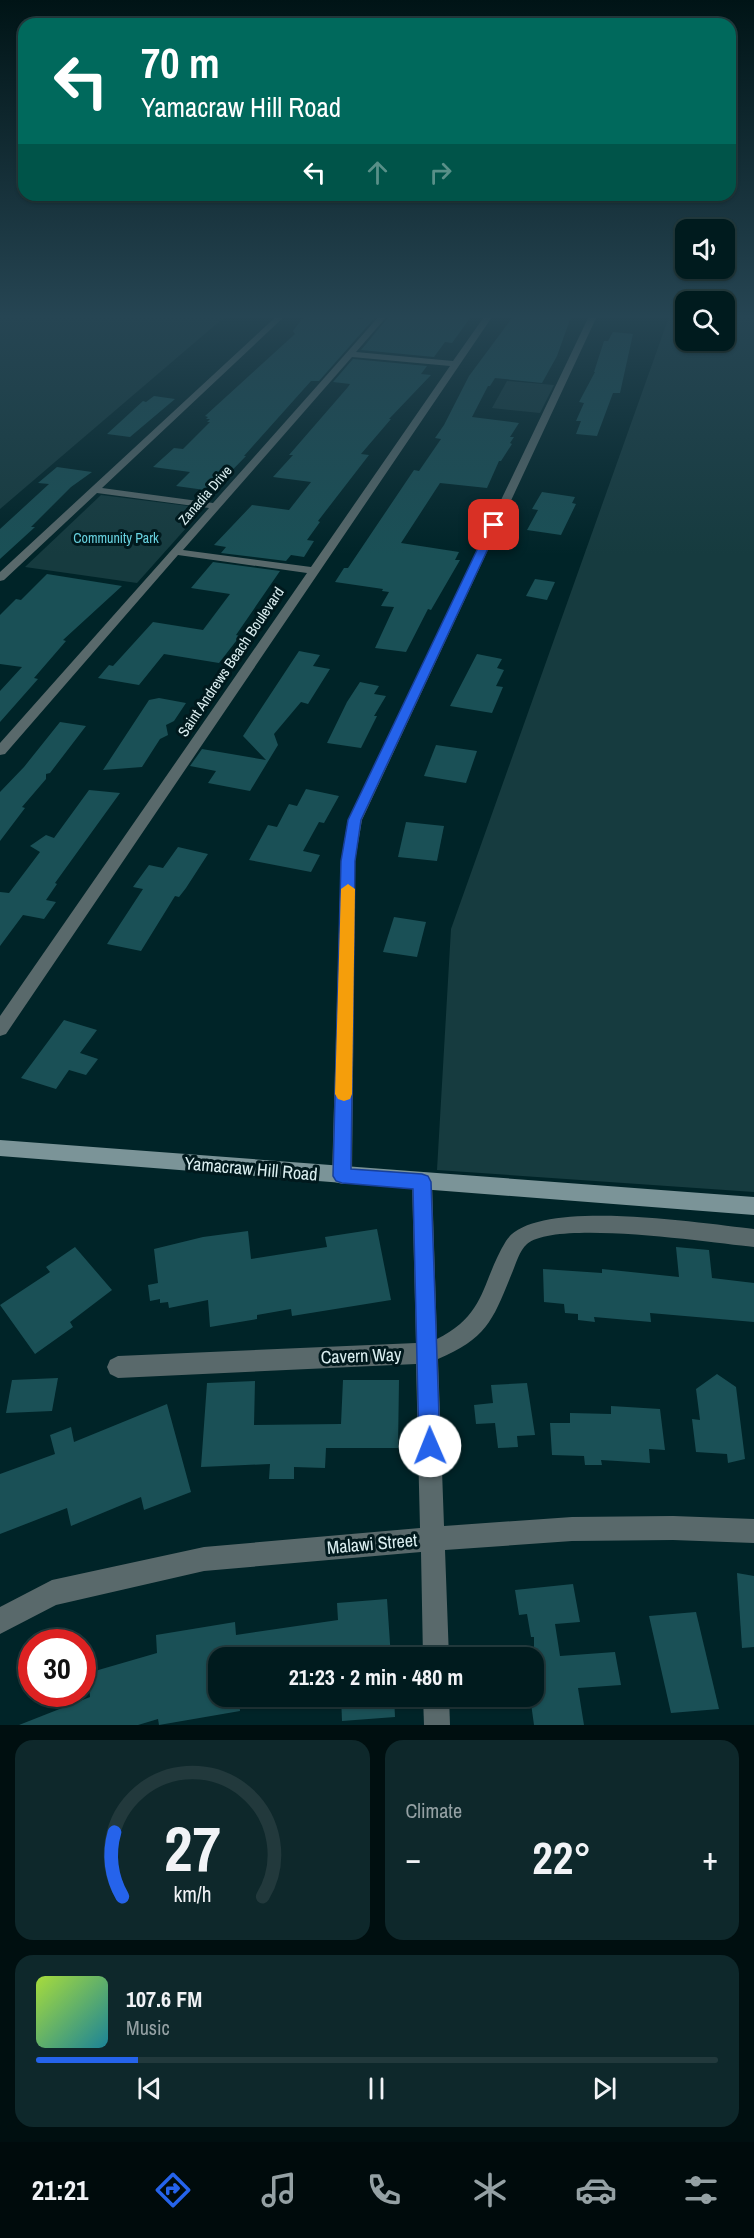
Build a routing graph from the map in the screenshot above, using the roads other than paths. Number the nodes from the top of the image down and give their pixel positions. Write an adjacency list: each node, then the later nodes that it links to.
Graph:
1 (197, 394): 5 (street)
2 (314, 394): 6 (street, Zanadia Drive)
3 (434, 394): 8 (street, Saint Andrews Beach Boulevard)
4 (556, 394): 13 (street)
5 (95, 490): 6 (street); 9 (street)
6 (216, 506): 7 (street, Zanadia Drive)
7 (176, 552): 8 (street); 10 (street, Zanadia Drive)
8 (314, 571): 11 (street, Saint Andrews Beach Boulevard)
9 (0, 578)
10 (0, 751)
11 (0, 1029)
12 (0, 1148): 13 (main road, Yamacraw Hill Road)
13 (342, 1176): 14 (main road, Yamacraw Hill Road)
14 (422, 1182): 15 (main road, Yamacraw Hill Road); 17 (street)
15 (754, 1206)
16 (754, 1238): 17 (street, Cavern Way)
17 (428, 1353): 18 (street, Cavern Way); 20 (street)
18 (118, 1366)
19 (754, 1532): 20 (street, Malawi Street)
20 (432, 1539): 21 (street, Malawi Street); 22 (street)
21 (0, 1621)
22 (436, 1647)
23 (436, 1707): 24 (street)
24 (437, 1725)

